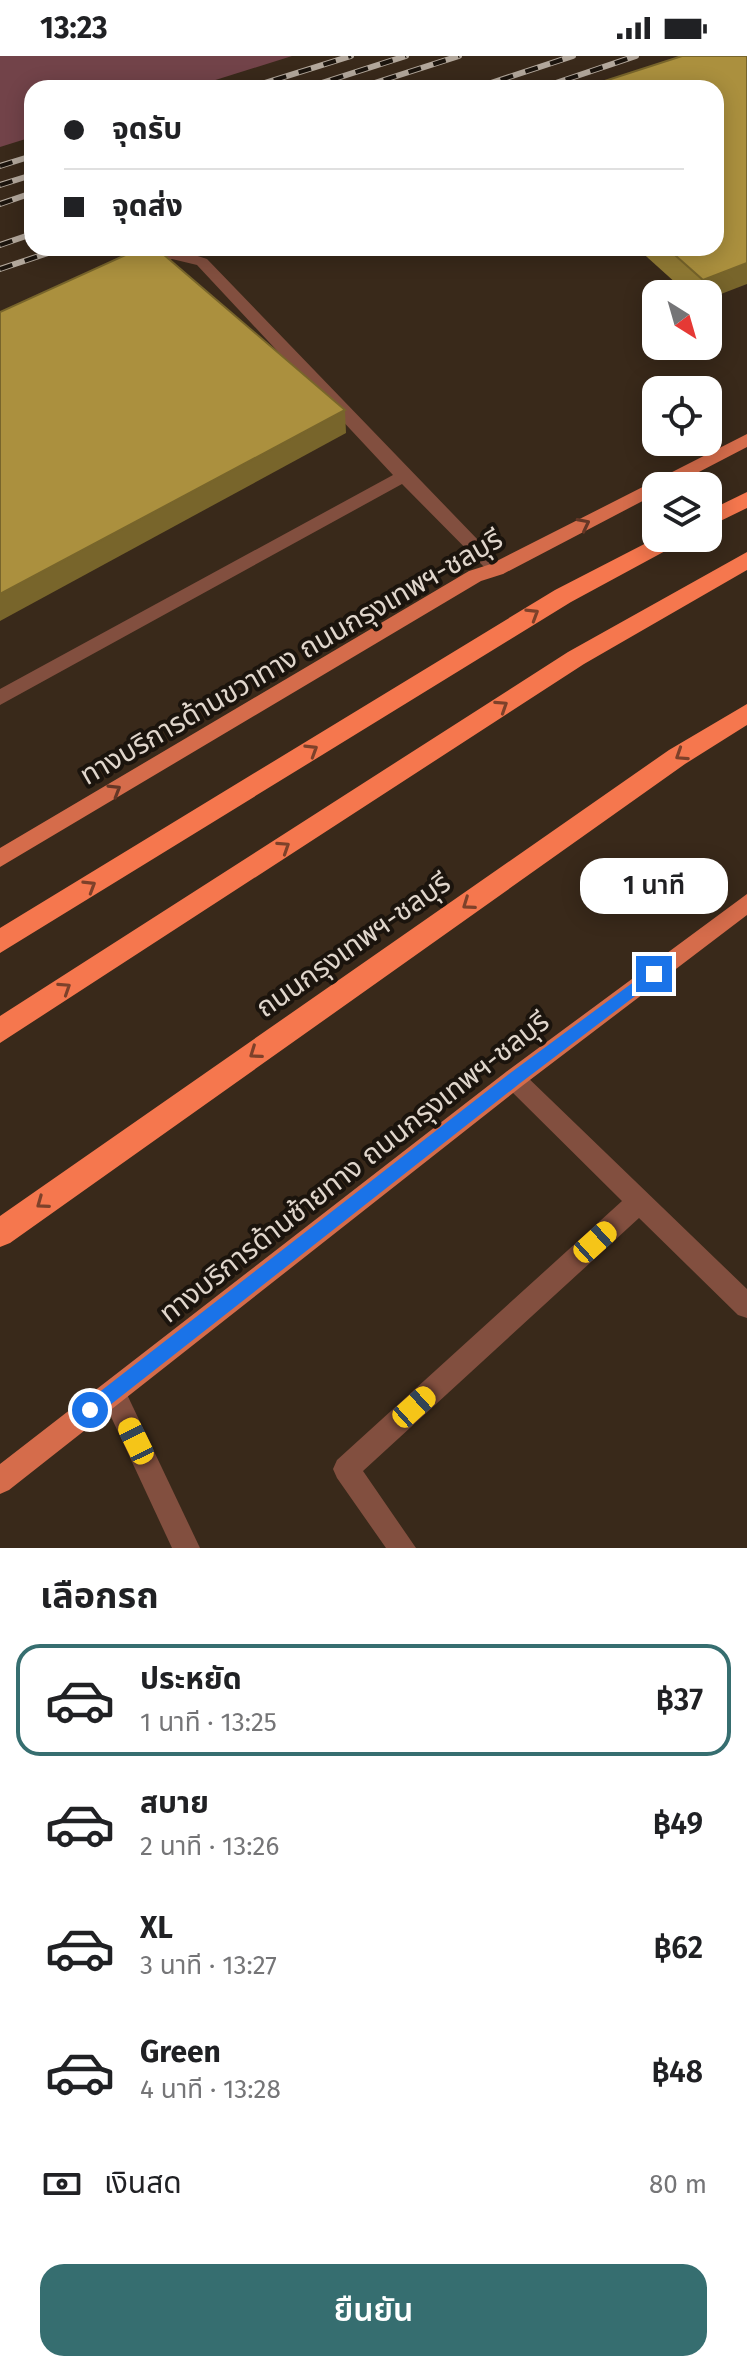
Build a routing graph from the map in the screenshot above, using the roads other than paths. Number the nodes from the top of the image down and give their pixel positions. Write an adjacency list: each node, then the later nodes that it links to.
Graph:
1 (162, 256): 3 (lane)
2 (193, 256): 6 (lane)
3 (127, 270)
4 (747, 440): 5 (main road, ทางบริการด้านขวาทาง ถนนกรุงเทพฯ-ชลบุรี)
5 (684, 472)
6 (404, 476): 12 (lane); 13 (lane)
7 (642, 494): 12 (main road, ทางบริการด้านขวาทาง ถนนกรุงเทพฯ-ชลบุรี, one-way to 7)
8 (747, 499): 9 (highway)
9 (722, 512)
10 (646, 552): 17 (highway, one-way to 10)
11 (747, 560): 18 (highway, one-way to 11)
12 (497, 569): 15 (main road, ทางบริการด้านขวาทาง ถนนกรุงเทพฯ-ชลบุรี, one-way to 12)
13 (0, 698)
14 (747, 713): 21 (highway, ถนนกรุงเทพฯ-ชลบุรี, one-way to 21)
15 (2, 854)
16 (747, 903): 19 (main road, ทางบริการด้านซ้ายทาง ถนนกรุงเทพฯ-ชลบุรี)
17 (0, 942)
18 (0, 1031)
19 (514, 1079): 20 (lane); 23 (main road, ทางบริการด้านซ้ายทาง ถนนกรุงเทพฯ-ชลบุรี)
20 (640, 1201): 22 (lane); 26 (lane)
21 (0, 1233)
22 (747, 1306)
23 (113, 1393): 24 (main road, ทางบริการด้านซ้ายทาง ถนนกรุงเทพฯ-ชลบุรี); 25 (lane)
24 (0, 1481)
25 (186, 1548)
26 (402, 1548)

